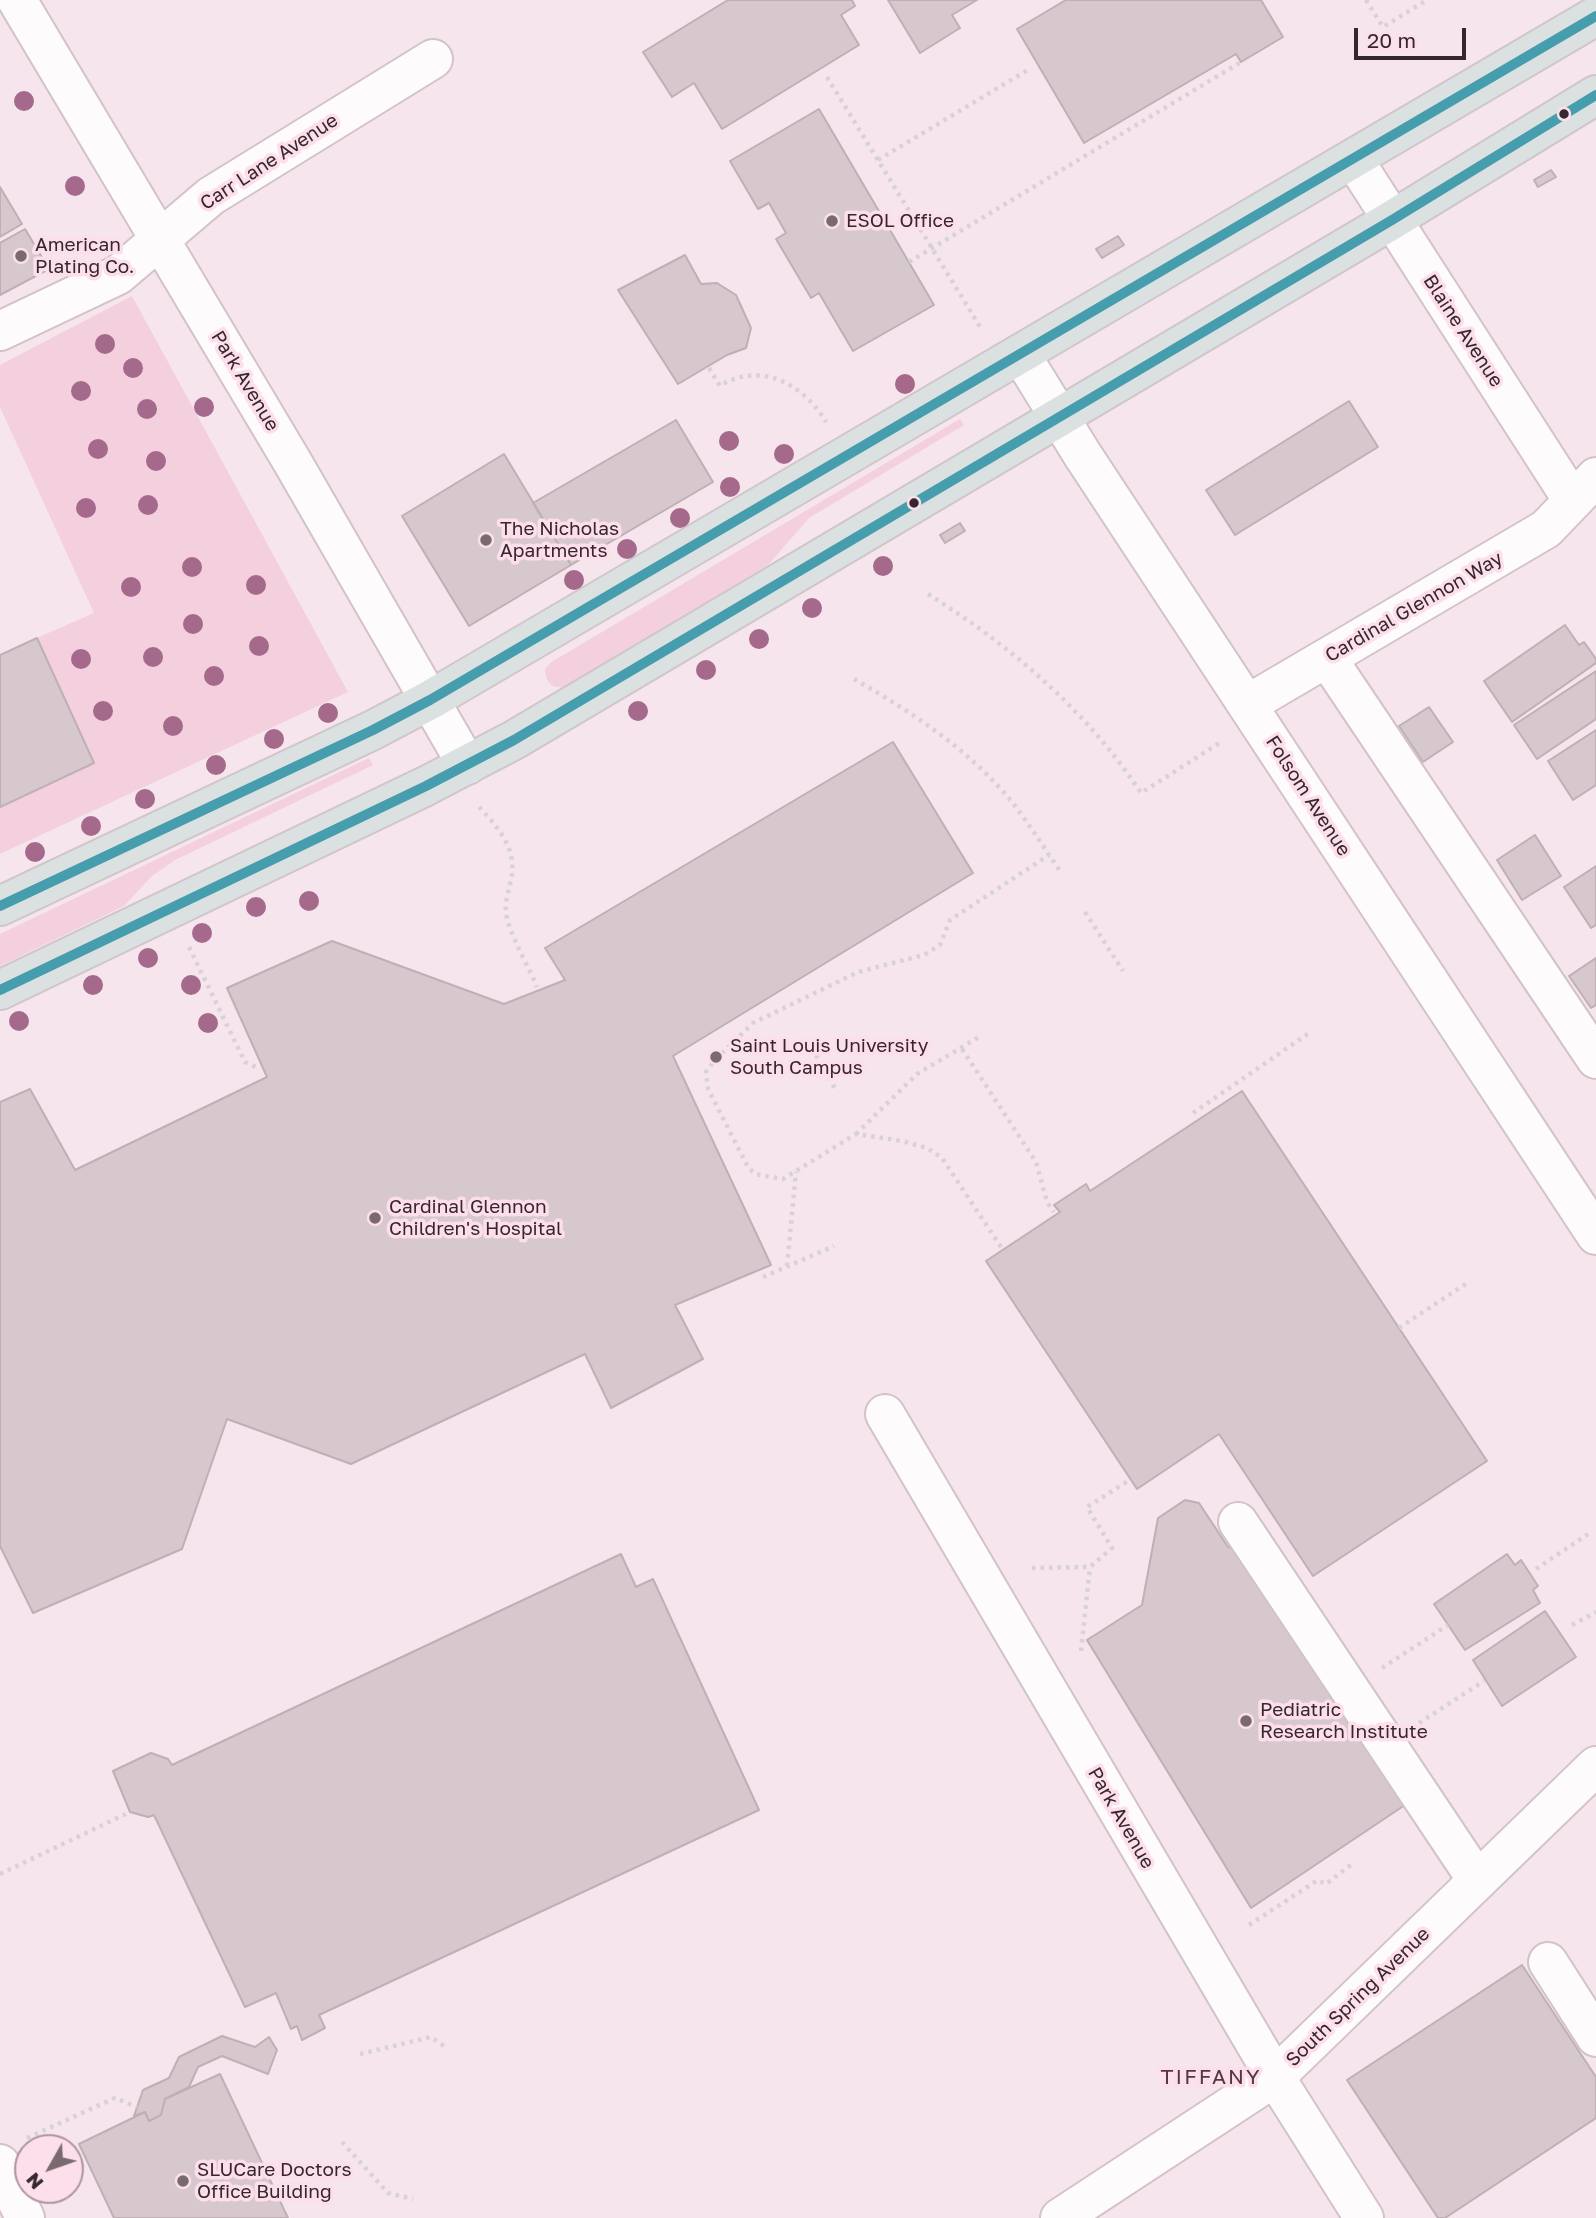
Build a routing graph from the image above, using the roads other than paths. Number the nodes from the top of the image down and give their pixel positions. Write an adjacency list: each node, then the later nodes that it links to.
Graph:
1 (17, 0): 7 (street, Park Avenue)
2 (1596, 16): 5 (main road)
3 (433, 59): 7 (street, Carr Lane Avenue)
4 (1596, 95): 6 (main road)
5 (1354, 160): 6 (street, Blaine Avenue); 9 (main road)
6 (1392, 220): 10 (main road); 11 (street, Blaine Avenue)
7 (160, 239): 8 (street, Carr Lane Avenue); 13 (street, Park Avenue)
8 (0, 331)
9 (1021, 355): 10 (street, Folsom Avenue); 13 (main road)
10 (1059, 418): 14 (street, Folsom Avenue); 15 (main road)
11 (1585, 489): 12 (street, Cardinal Glennon Way)
12 (1326, 658): 14 (street, Cardinal Glennon Way); 18 (street)
13 (430, 699): 15 (street, Park Avenue); 16 (main road)
14 (1248, 704): 19 (street, Folsom Avenue)
15 (467, 765): 17 (main road)
16 (0, 906)
17 (0, 990)
18 (1596, 1059)
19 (1596, 1235)
20 (885, 1414): 26 (street, Park Avenue)
21 (1238, 1522): 23 (street)
22 (1596, 1766): 23 (street, South Spring Avenue)
23 (1477, 1880): 26 (street, South Spring Avenue)
24 (1548, 1962): 25 (street)
25 (1596, 2037)
26 (1275, 2077): 29 (street, South Spring Avenue); 30 (street, Park Avenue)
27 (10, 2153): 28 (street)
28 (26, 2218)
29 (1060, 2218)
30 (1364, 2218)

